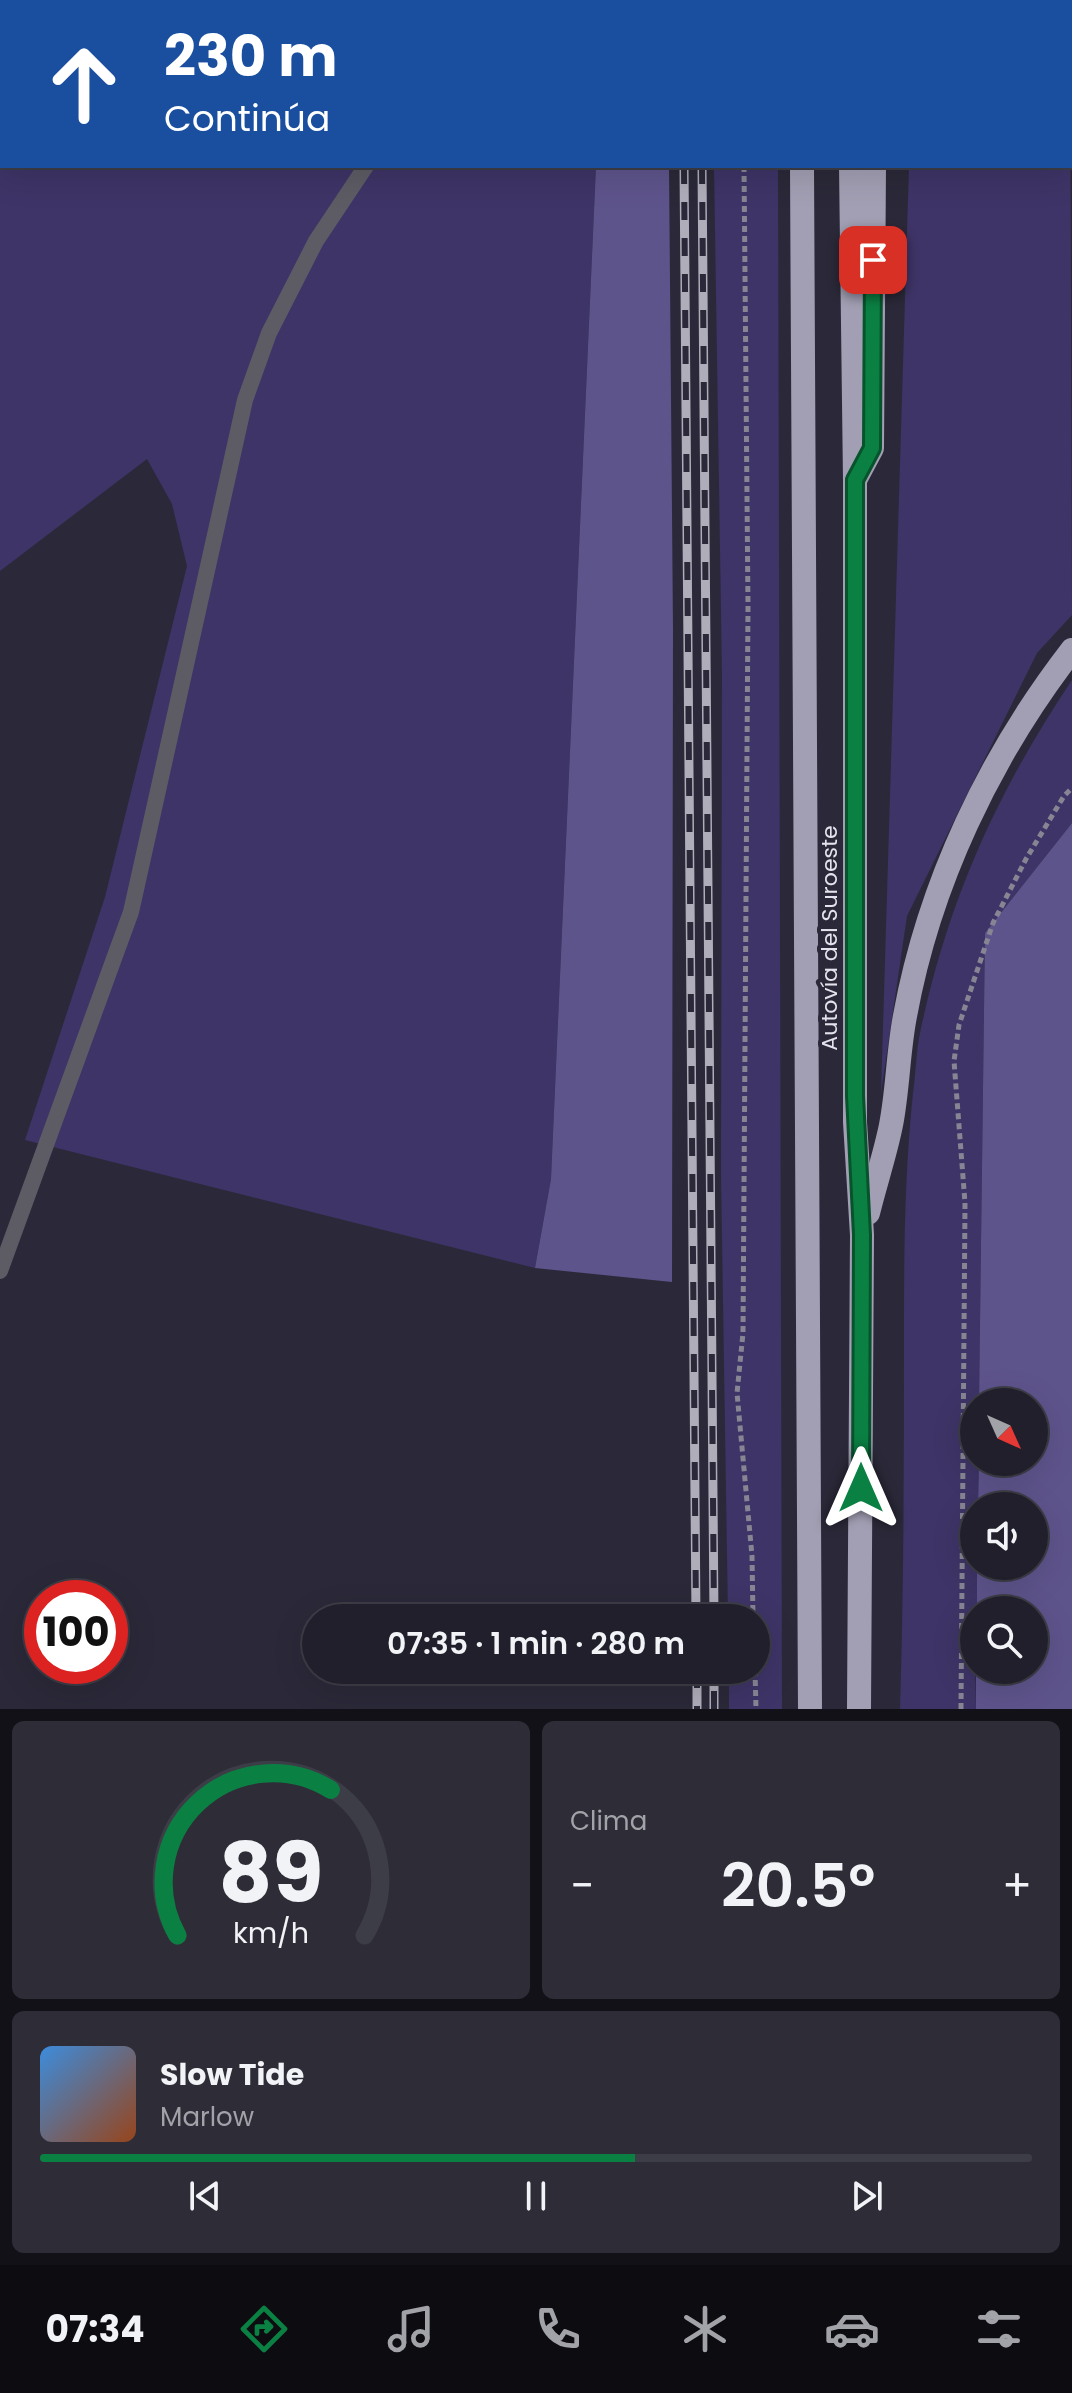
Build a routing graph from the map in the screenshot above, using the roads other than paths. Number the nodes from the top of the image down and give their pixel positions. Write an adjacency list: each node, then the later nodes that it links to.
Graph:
1 (365, 168): 8 (lane)
2 (802, 168): 9 (highway, Autovía del Suroeste)
3 (851, 168): 5 (highway, Autovía del Suroeste)
4 (874, 168): 5 (highway)
5 (855, 480): 7 (highway, Autovía del Suroeste)
6 (1072, 650): 7 (highway)
7 (862, 1235): 10 (highway, Autovía del Suroeste)
8 (0, 1271)
9 (810, 1709)
10 (859, 1709)

